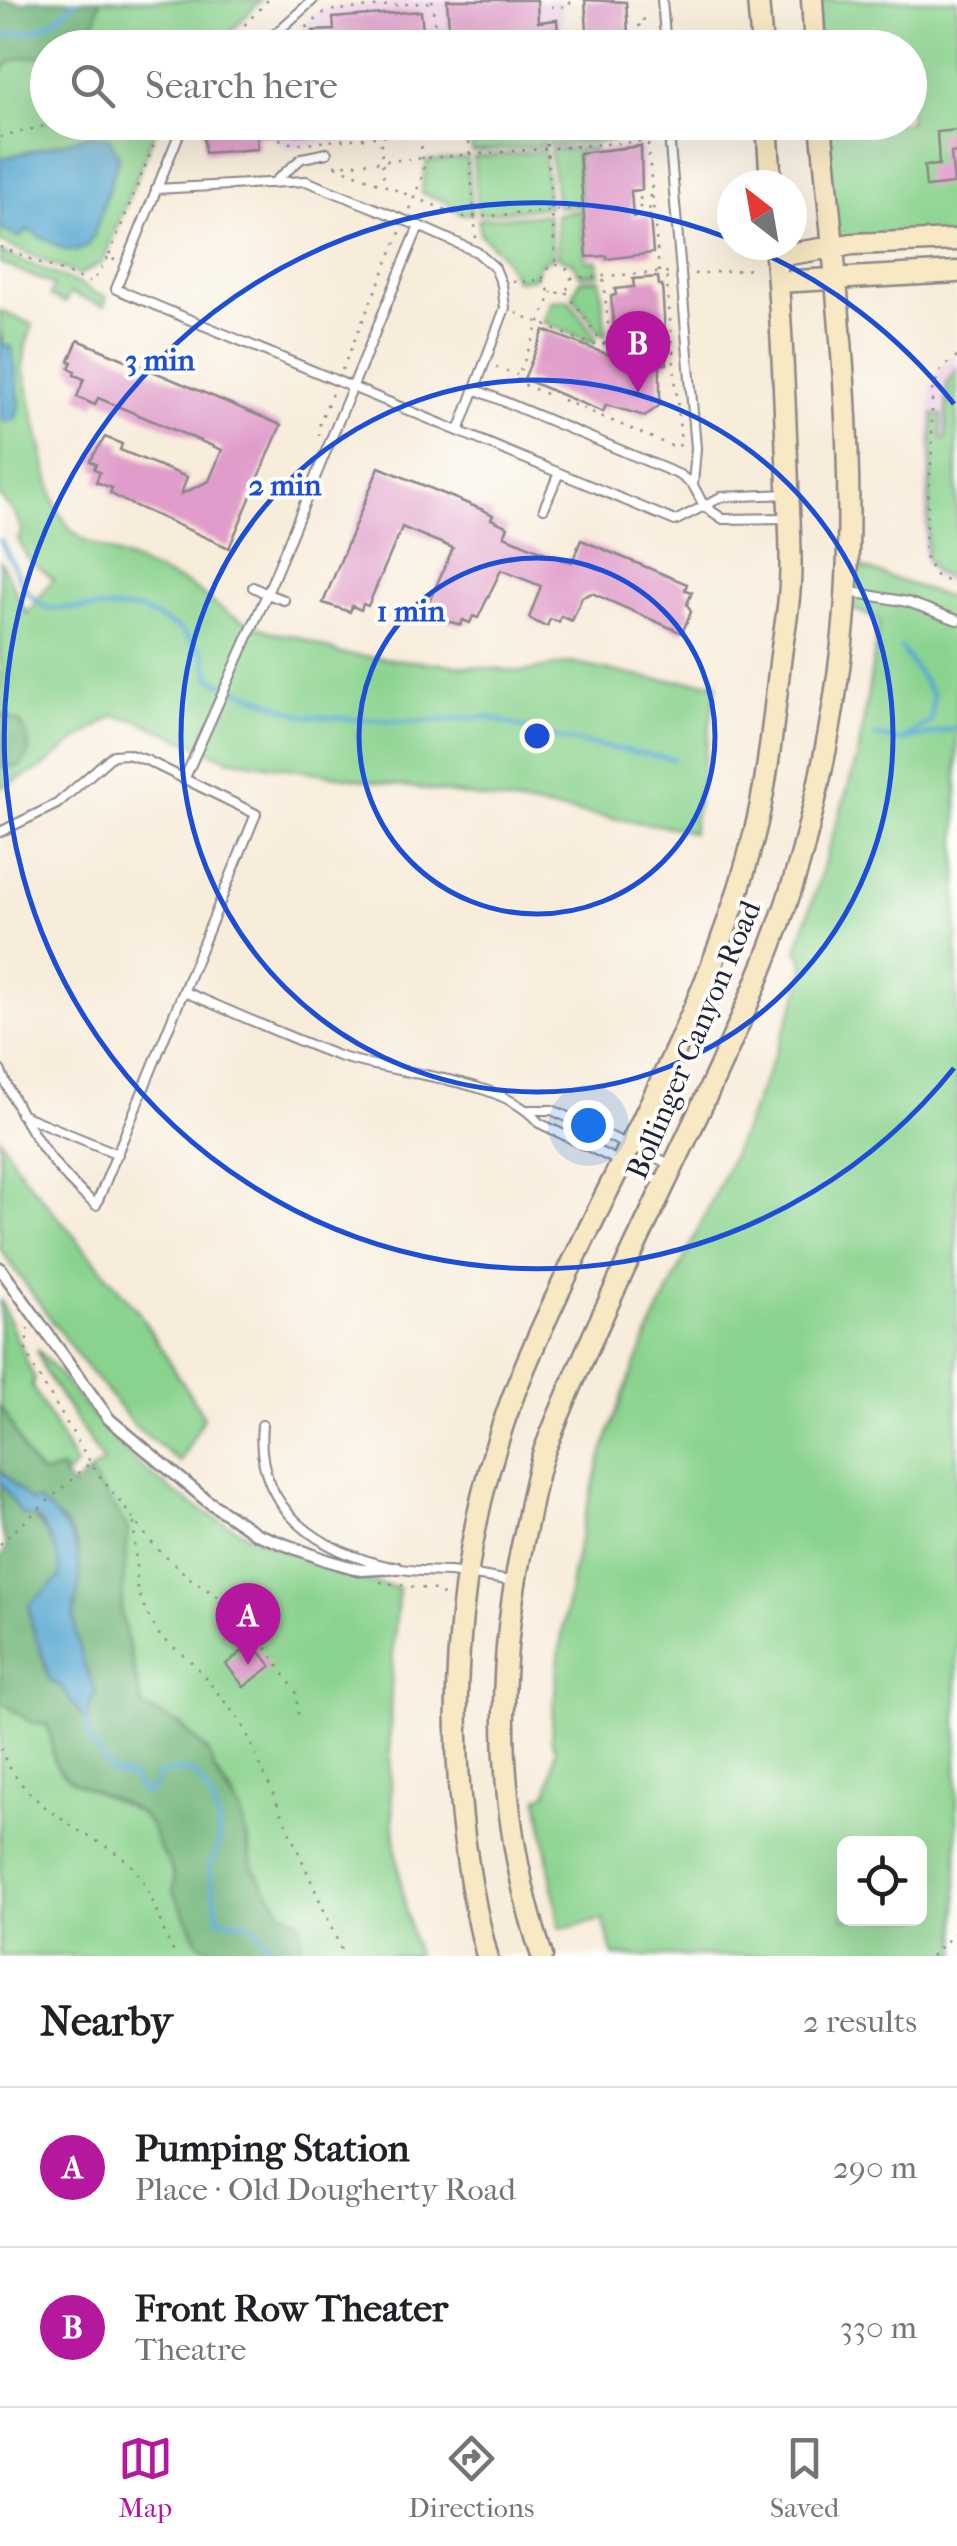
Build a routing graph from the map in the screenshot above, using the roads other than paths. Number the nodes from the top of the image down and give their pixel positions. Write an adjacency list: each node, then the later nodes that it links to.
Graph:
1 (313, 0): 5 (lane)
2 (662, 0): 6 (lane)
3 (758, 0): 7 (main road)
4 (812, 0): 8 (main road)
5 (281, 29)
6 (664, 30)
7 (760, 30)
8 (814, 30)
9 (176, 140): 16 (lane)
10 (670, 140): 29 (lane)
11 (768, 140): 14 (main road)
12 (822, 140): 19 (main road, Bollinger Canyon Road)
13 (327, 153): 15 (lane)
14 (770, 170)
15 (272, 183): 16 (lane); 17 (lane)
16 (156, 189): 25 (lane)
17 (419, 226): 25 (lane); 26 (lane)
18 (957, 240): 19 (main road)
19 (830, 248): 20 (main road); 23 (main road, Bollinger Canyon Road)
20 (807, 249)
21 (777, 260): 24 (main road, Bollinger Canyon Road)
22 (957, 272): 23 (main road)
23 (834, 280): 24 (main road); 35 (main road, Bollinger Canyon Road)
24 (778, 282): 30 (main road, Bollinger Canyon Road)
25 (353, 387): 27 (lane); 36 (lane)
26 (474, 389): 27 (lane); 29 (lane)
27 (459, 431): 28 (lane)
28 (559, 472): 31 (lane); 32 (lane)
29 (693, 486): 31 (lane)
30 (788, 494): 31 (lane); 33 (main road, Bollinger Canyon Road)
31 (704, 506): 33 (lane)
32 (544, 508)
33 (790, 518): 46 (main road, Bollinger Canyon Road)
34 (253, 587): 36 (lane)
35 (846, 591): 38 (lane); 47 (main road, Bollinger Canyon Road)
36 (267, 594): 37 (lane); 39 (lane)
37 (284, 600)
38 (957, 620)
39 (184, 780): 40 (lane); 41 (lane)
40 (0, 832)
41 (185, 992): 43 (lane); 45 (lane)
42 (0, 1070): 44 (lane)
43 (529, 1110): 46 (lane); 46 (lane)
44 (20, 1114): 45 (lane); 45 (lane)
45 (118, 1154)
46 (626, 1155): 47 (lane); 47 (lane); 51 (main road, Bollinger Canyon Road)
47 (669, 1174): 52 (main road, Bollinger Canyon Road)
48 (0, 1268): 50 (street)
49 (262, 1426): 50 (lane)
50 (397, 1568): 51 (lane)
51 (469, 1574): 52 (lane); 53 (main road, Bollinger Canyon Road)
52 (513, 1581): 54 (main road, Bollinger Canyon Road)
53 (487, 1956)
54 (542, 1956)

